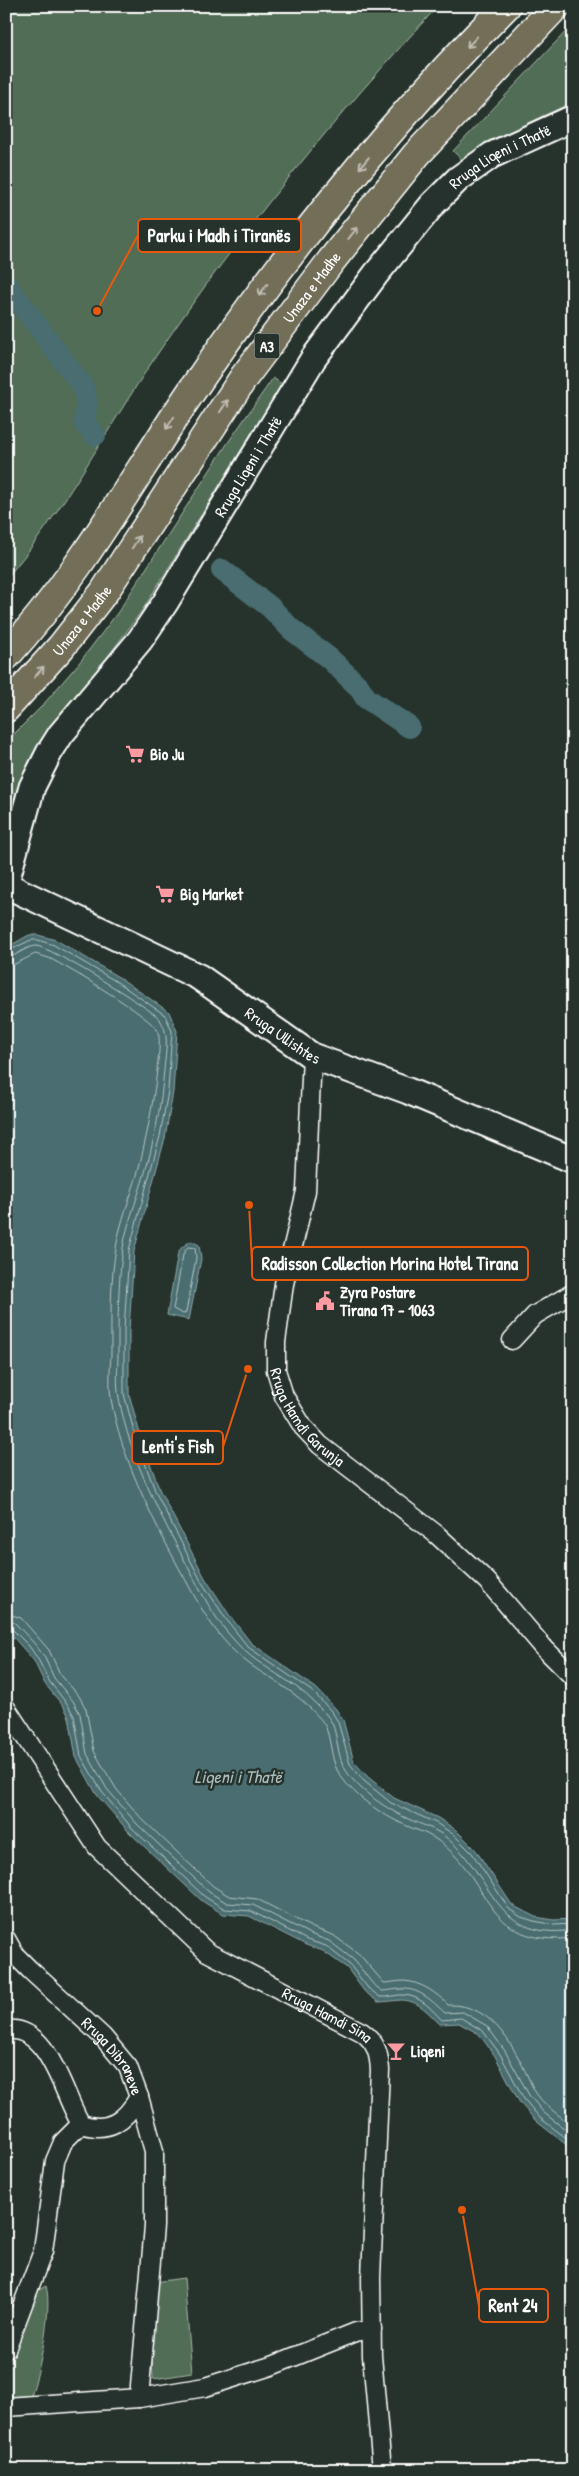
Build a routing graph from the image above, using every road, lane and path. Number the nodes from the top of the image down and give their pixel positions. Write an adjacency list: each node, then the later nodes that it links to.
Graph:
1 (506, 6): 4 (highway, Unaza e Madhe / A3, one-way to 4)
2 (556, 6): 5 (highway, Unaza e Madhe / A3, one-way to 2)
3 (573, 118): 6 (street, Rruga Liqeni i Thatë)
4 (6, 656)
5 (6, 708)
6 (6, 884): 7 (street, Rruga Ullishtes)
7 (312, 1056): 8 (street, Rruga Ullishtes); 11 (street, Rruga Hamdi Garunja)
8 (573, 1160)
9 (573, 1293): 10 (street)
10 (512, 1340)
11 (573, 1677)
12 (6, 1708): 17 (street, Rruga Hamdi Sina)
13 (6, 1939): 15 (street, Rruga Dibraneve)
14 (6, 2030): 16 (street)
15 (139, 2097): 16 (street, Rruga Dibraneve); 19 (street)
16 (81, 2124): 18 (street)
17 (372, 2329): 19 (street); 21 (street, Rruga Hamdi Sina)
18 (6, 2349)
19 (140, 2398): 20 (street)
20 (6, 2407)
21 (382, 2470)

